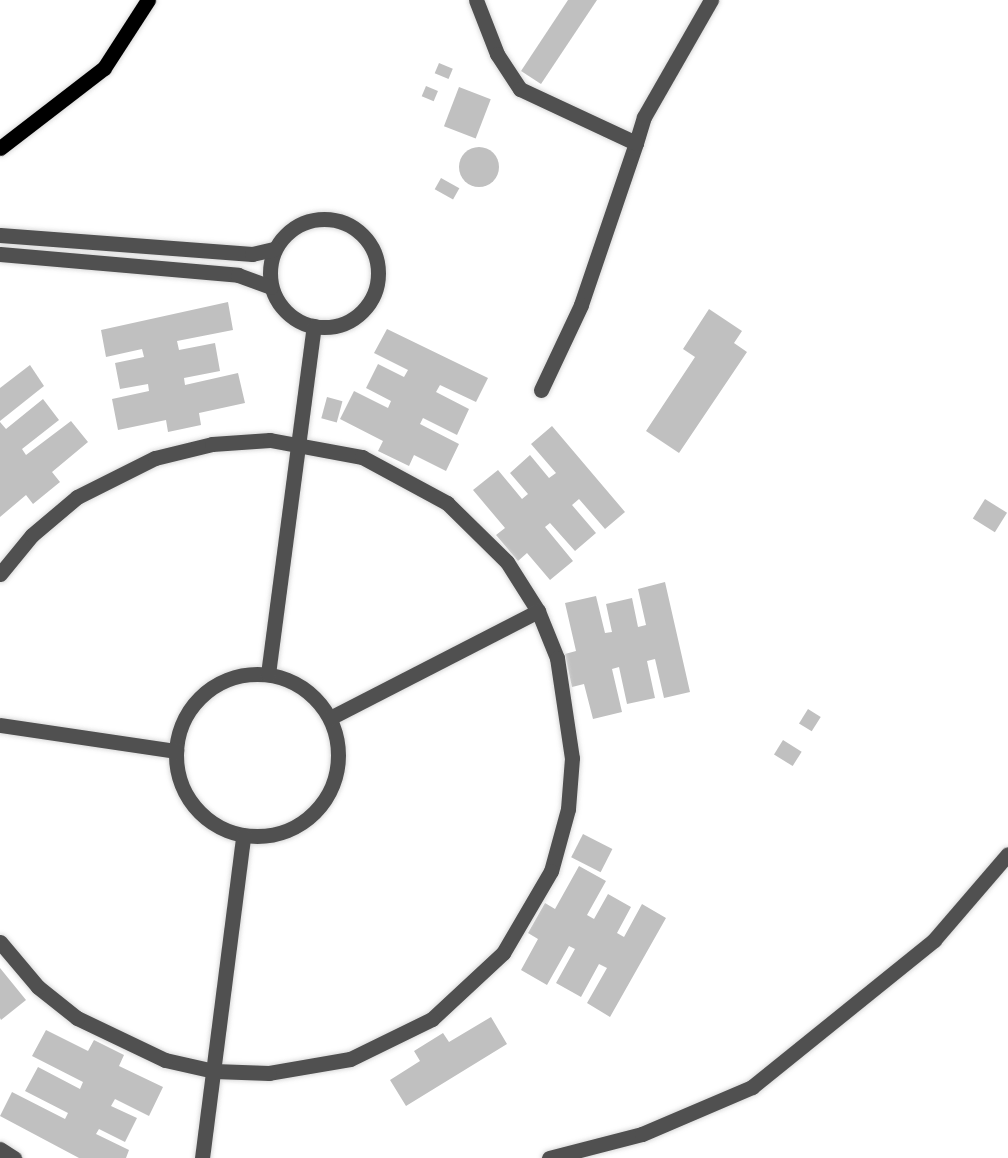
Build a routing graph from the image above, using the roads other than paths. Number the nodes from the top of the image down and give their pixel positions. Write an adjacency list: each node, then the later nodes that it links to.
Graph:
1 (148, 0): 5 (main road)
2 (476, 0): 4 (street)
3 (711, 0): 4 (street)
4 (636, 143): 11 (street)
5 (0, 148)
6 (0, 235): 7 (street)
7 (274, 249): 9 (street); 10 (street)
8 (0, 255): 9 (street)
9 (271, 287): 10 (street)
10 (314, 326): 12 (street)
11 (541, 390)
12 (299, 443): 13 (street); 14 (street); 15 (street)
13 (0, 574)
14 (537, 611): 16 (street); 22 (street)
15 (268, 674): 16 (street); 18 (street)
16 (330, 718): 19 (street)
17 (0, 725): 18 (street)
18 (176, 751): 19 (street)
19 (243, 836): 22 (street)
20 (1008, 854): 26 (street)
21 (0, 942): 22 (street)
22 (214, 1071): 25 (street)
23 (0, 1149): 24 (street)
24 (14, 1158)
25 (202, 1158)
26 (549, 1158)

